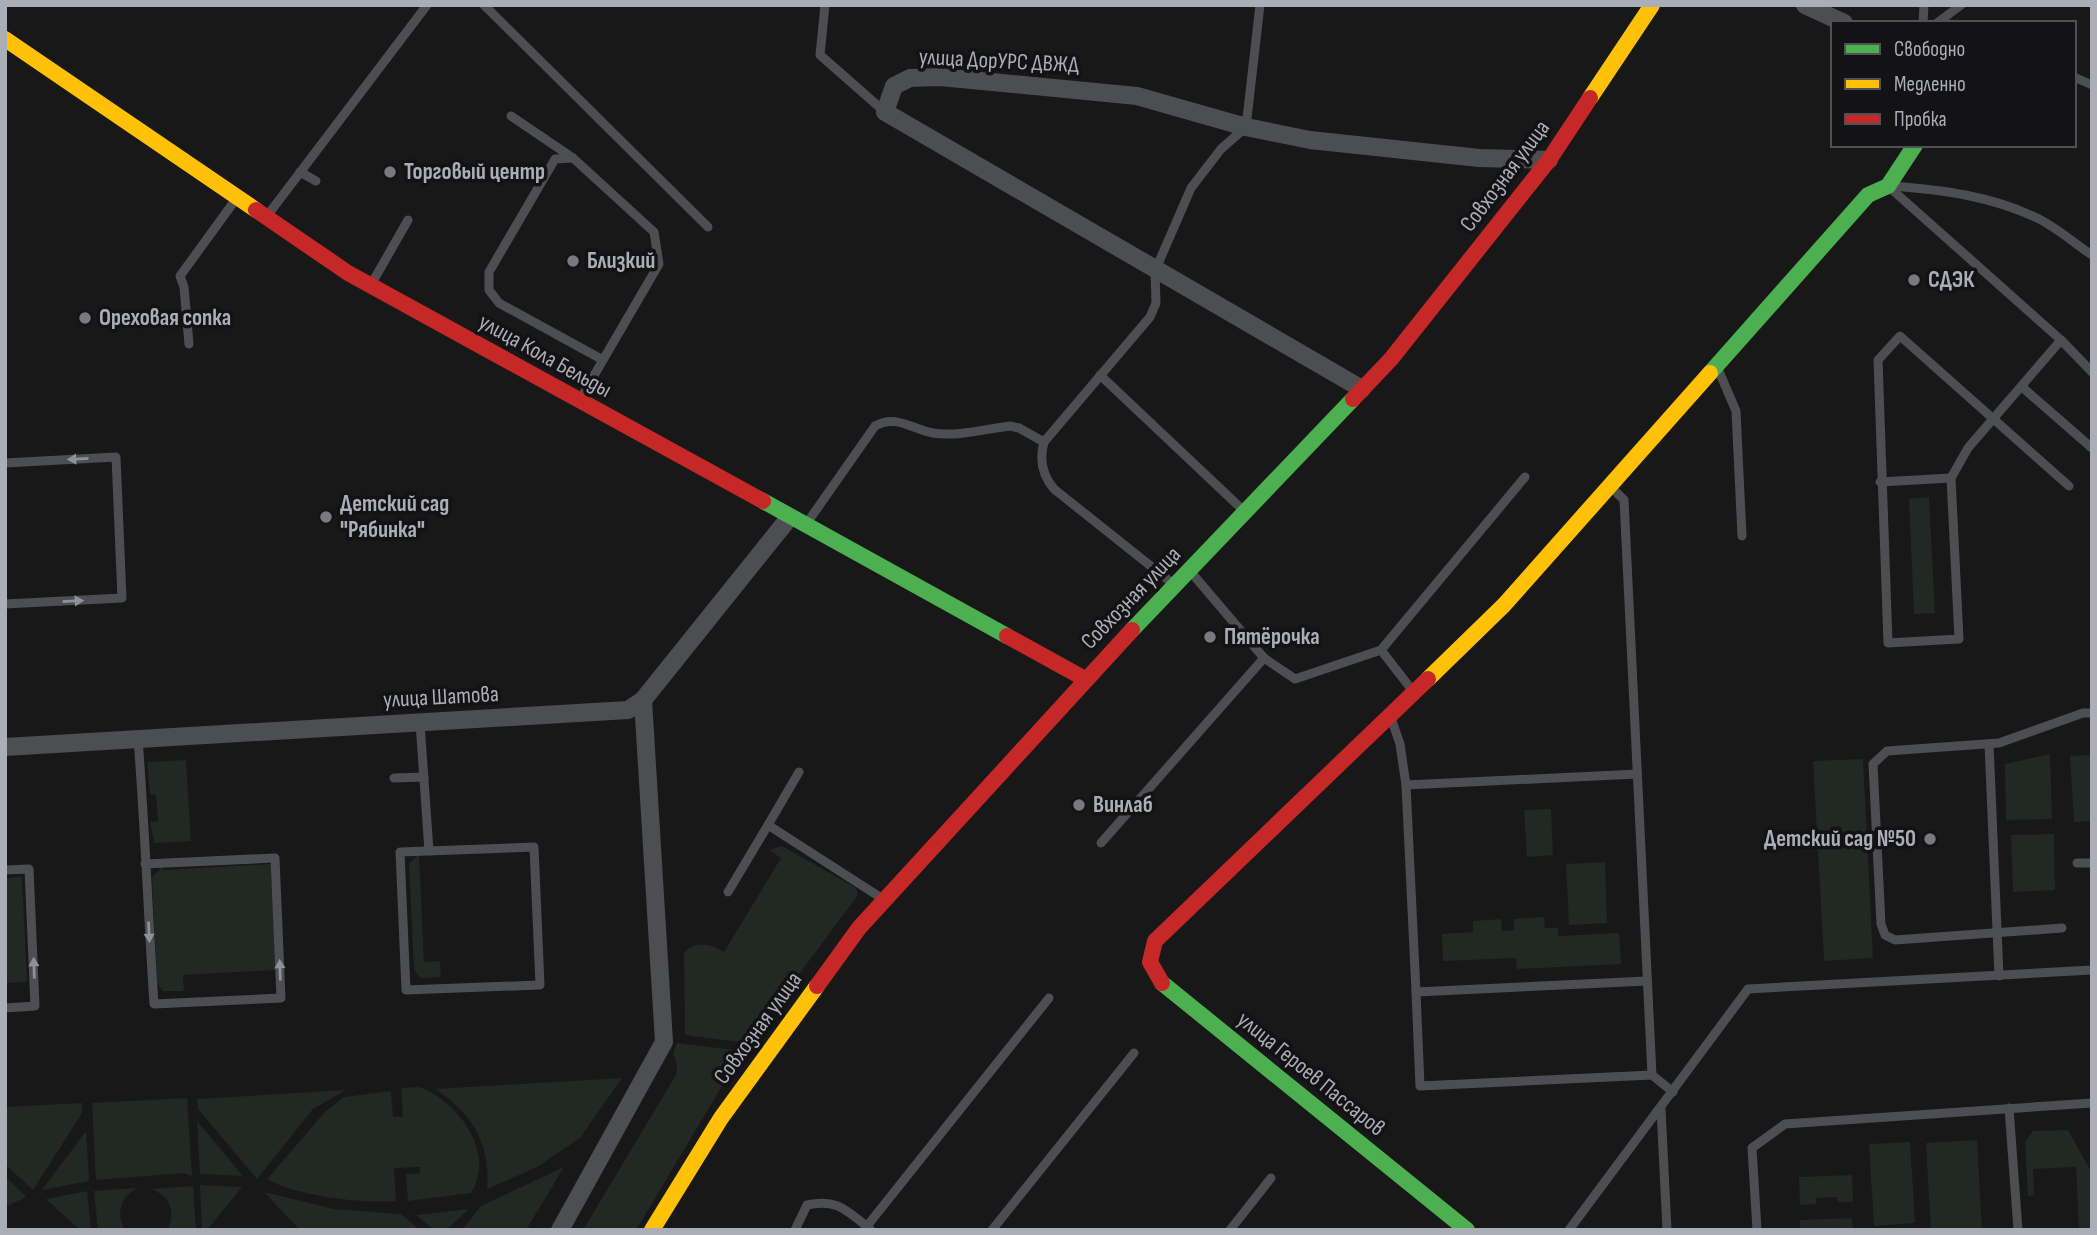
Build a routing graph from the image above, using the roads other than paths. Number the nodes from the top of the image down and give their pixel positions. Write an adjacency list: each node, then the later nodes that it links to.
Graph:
1 (427, 5): 19 (lane)
2 (484, 5): 25 (lane)
3 (825, 5): 13 (lane)
4 (1260, 5): 15 (lane)
5 (1652, 5): 18 (street, Совхозная улица)
6 (1805, 5): 8 (street)
7 (1961, 5): 9 (lane)
8 (1840, 21)
9 (1943, 21)
10 (5, 39): 22 (street, улица Кола Бельды)
11 (2076, 78): 12 (lane)
12 (2092, 85)
13 (884, 112): 15 (street, улица ДорУРС ДВЖД); 27 (street)
14 (511, 117): 17 (lane)
15 (1247, 127): 18 (street, улица ДорУРС ДВЖД); 27 (lane)
16 (1914, 147): 21 (street)
17 (573, 158): 31 (lane); 31 (lane)
18 (1549, 160): 36 (street, Совхозная улица)
19 (300, 172): 20 (lane); 23 (lane)
20 (316, 181)
21 (1888, 186): 26 (lane); 29 (lane); 32 (street)
22 (237, 198): 23 (street, улица Кола Бельды); 30 (lane)
23 (266, 217): 28 (street, улица Кола Бельды)
24 (408, 220): 28 (lane)
25 (708, 227)
26 (2092, 255)
27 (1156, 271): 34 (lane); 36 (street)
28 (370, 285): 37 (street, улица Кола Бельды)
29 (2061, 340): 33 (lane); 35 (lane)
30 (189, 344)
31 (603, 360): 37 (lane)
32 (1717, 367): 46 (street); 49 (lane)
33 (2092, 372)
34 (1100, 375): 39 (lane); 47 (lane)
35 (2022, 387): 38 (lane); 40 (lane)
36 (1362, 389): 47 (street, Совхозная улица)
37 (580, 402): 48 (street, улица Кола Бельды)
38 (1993, 421): 43 (lane); 44 (lane); 45 (lane)
39 (1044, 442): 48 (lane); 51 (lane)
40 (2092, 447)
41 (5, 463): 52 (lane, one-way to 41)
42 (1525, 477): 53 (lane)
43 (1951, 478): 44 (lane); 44 (lane)
44 (1880, 482)
45 (2069, 486)
46 (1611, 487): 56 (street); 65 (lane)
47 (1244, 512): 50 (street, Совхозная улица)
48 (797, 522): 55 (street, улица Кола Бельды); 57 (street)
49 (1742, 536)
50 (1189, 570): 51 (street, Совхозная улица); 54 (lane)
51 (1174, 585): 55 (street, Совхозная улица)
52 (5, 604)
53 (1381, 650): 54 (lane); 56 (lane)
54 (1264, 658): 70 (lane)
55 (1085, 678): 77 (street, Совхозная улица)
56 (1413, 692): 59 (street)
57 (643, 700): 60 (street, улица Шатова); 94 (street)
58 (2092, 713): 62 (lane)
59 (1390, 716): 68 (lane); 99 (street, улица Героев Пассаров)
60 (421, 723): 61 (street, улица Шатова); 66 (lane)
61 (138, 739): 63 (street, улица Шатова); 74 (lane)
62 (1989, 744): 79 (lane); 79 (lane)
63 (5, 747)
64 (799, 772): 69 (lane)
65 (1637, 774): 68 (lane); 82 (lane)
66 (424, 777): 67 (lane); 71 (lane)
67 (394, 778)
68 (1405, 785): 83 (lane)
69 (768, 825): 76 (lane); 77 (lane)
70 (1101, 843)
71 (429, 851): 71 (lane)
72 (2077, 863): 73 (lane)
73 (2092, 863)
74 (145, 864): 74 (lane, one-way to 74)
75 (5, 870): 85 (lane, one-way to 75)
76 (728, 892)
77 (884, 900): 95 (street, Совхозная улица)
78 (2062, 928): 79 (lane)
79 (1997, 932): 81 (lane)
80 (2092, 970): 81 (lane)
81 (1999, 976): 88 (lane)
82 (1647, 981): 83 (lane); 87 (lane)
83 (1416, 992): 87 (lane)
84 (1049, 998): 93 (lane)
85 (5, 1008)
86 (1134, 1053): 97 (lane)
87 (1652, 1075): 88 (lane)
88 (1673, 1092): 91 (lane)
89 (2092, 1103): 90 (lane)
90 (2009, 1108): 102 (lane); 103 (lane)
91 (1661, 1109): 100 (lane); 101 (lane)
92 (1271, 1178): 98 (lane)
93 (869, 1228): 96 (lane)
94 (561, 1230)
95 (652, 1230)
96 (795, 1230)
97 (992, 1230)
98 (1230, 1230)
99 (1467, 1230)
100 (1569, 1230)
101 (1667, 1230)
102 (1757, 1230)
103 (2018, 1230)

